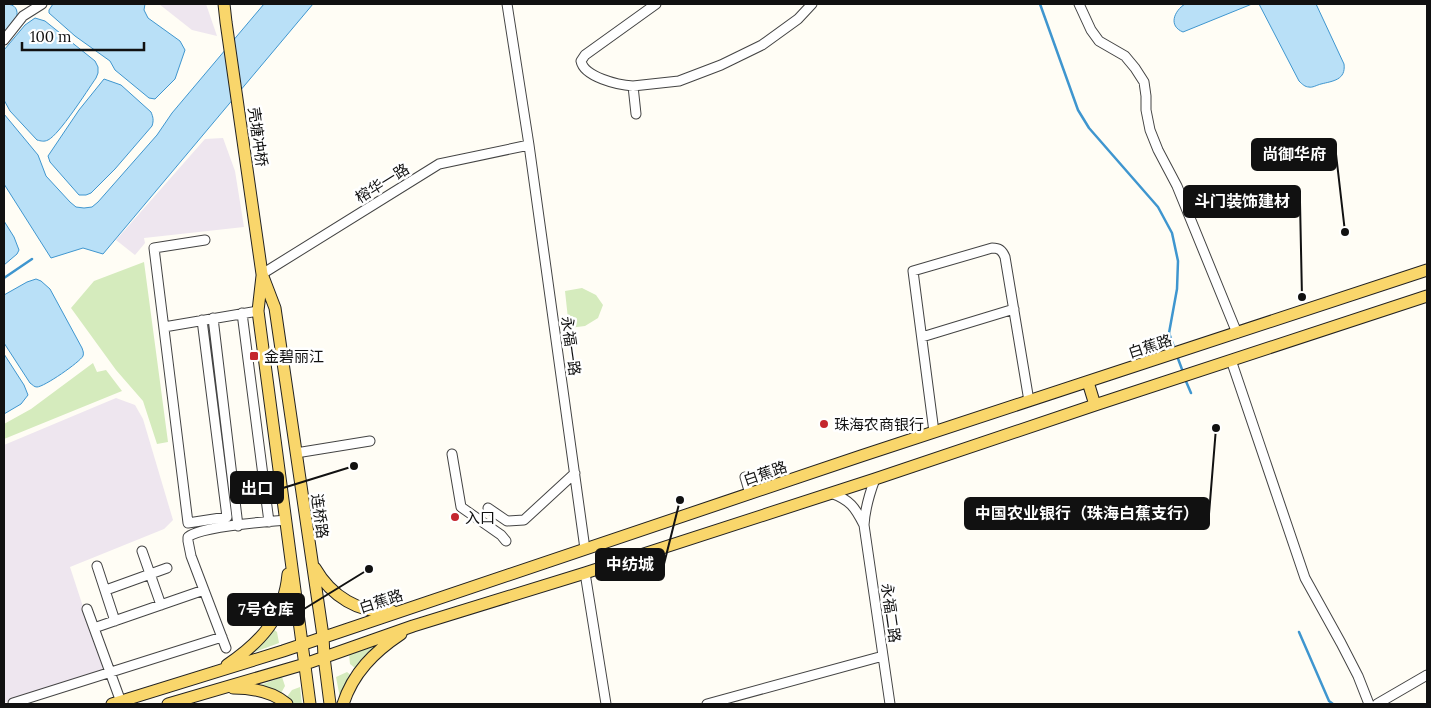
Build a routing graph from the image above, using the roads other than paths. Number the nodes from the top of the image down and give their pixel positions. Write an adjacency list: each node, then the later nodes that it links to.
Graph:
1 (42, 4): 9 (street)
2 (221, 4): 8 (main road)
3 (224, 4): 8 (main road)
4 (507, 4): 12 (street, 永福一路)
5 (656, 4): 10 (street)
6 (812, 4): 10 (street)
7 (1079, 4): 24 (street)
8 (226, 22): 14 (main road, 壳塘冲桥)
9 (4, 40)
10 (633, 86): 11 (street)
11 (636, 114)
12 (529, 145): 16 (street, 榕华一路); 34 (street, 永福一路)
13 (205, 240): 23 (street)
14 (260, 257): 16 (main road, 连桥路)
15 (1427, 270): 24 (main road, 白蕉路)
16 (262, 274): 19 (main road, 连桥路); 32 (main road, 连桥路)
17 (1427, 296): 26 (main road)
18 (1014, 310): 25 (street); 25 (street); 28 (street)
19 (258, 311): 20 (street); 40 (main road, 连桥路)
20 (242, 314): 21 (street); 41 (street)
21 (213, 318): 22 (street); 43 (street)
22 (202, 320): 23 (street); 23 (street)
23 (164, 327)
24 (1237, 333): 27 (main road, 白蕉路)
25 (922, 337): 30 (street)
26 (1231, 360): 29 (main road); 86 (street)
27 (1088, 382): 28 (main road, 白蕉路); 29 (main road)
28 (1029, 401): 30 (main road, 白蕉路)
29 (1095, 405): 36 (main road)
30 (934, 432): 38 (main road, 白蕉路)
31 (370, 441): 32 (street)
32 (296, 454): 44 (main road, 连桥路)
33 (452, 454): 46 (street)
34 (575, 473): 39 (street); 47 (street, 永福一路)
35 (745, 477): 38 (street)
36 (875, 479): 37 (main road); 42 (street, 永福二路)
37 (831, 493): 42 (street, 永福二路); 53 (main road)
38 (750, 494): 47 (main road, 白蕉路)
39 (488, 508)
40 (285, 520): 41 (street); 45 (main road, 连桥路)
41 (269, 522): 43 (street)
42 (864, 525): 69 (street, 永福二路)
43 (238, 526): 56 (street)
44 (307, 534): 45 (main road); 50 (main road, 连桥路)
45 (287, 537): 49 (main road, 连桥路)
46 (506, 541)
47 (585, 550): 57 (main road, 白蕉路)
48 (142, 551): 54 (street)
49 (290, 560): 67 (main road, 连桥路); 72 (main road)
50 (311, 562): 60 (main road); 65 (main road, 连桥路)
51 (97, 566): 55 (street)
52 (167, 568): 54 (street)
53 (585, 573): 61 (main road); 83 (street)
54 (150, 574): 55 (street); 58 (street)
55 (106, 590): 62 (street)
56 (204, 590): 58 (street); 66 (street)
57 (445, 596): 60 (main road, 白蕉路); 61 (main road)
58 (161, 605): 62 (street)
59 (87, 608): 64 (street)
60 (405, 609): 65 (main road, 白蕉路)
61 (450, 616): 63 (main road)
62 (116, 621): 64 (street)
63 (414, 626): 70 (main road); 82 (main road)
64 (94, 628): 73 (street)
65 (323, 636): 67 (main road, 白蕉路); 70 (main road, 连桥路)
66 (222, 637): 68 (street); 73 (street)
67 (302, 644): 71 (main road, 连桥路); 72 (main road, 白蕉路)
68 (226, 648)
69 (883, 656): 84 (street); 85 (street, 永福二路)
70 (324, 657): 71 (main road); 81 (main road, 连桥路)
71 (305, 664): 75 (main road); 80 (main road, 连桥路)
72 (218, 671): 76 (main road, 白蕉路)
73 (110, 673): 76 (street); 77 (street)
74 (1427, 675): 87 (street)
75 (224, 688): 78 (main road); 79 (main road)
76 (117, 703)
77 (14, 704)
78 (168, 704)
79 (287, 704)
80 (310, 704)
81 (330, 704)
82 (343, 704)
83 (606, 704)
84 (707, 704)
85 (890, 704)
86 (1369, 704)
87 (1377, 704)

